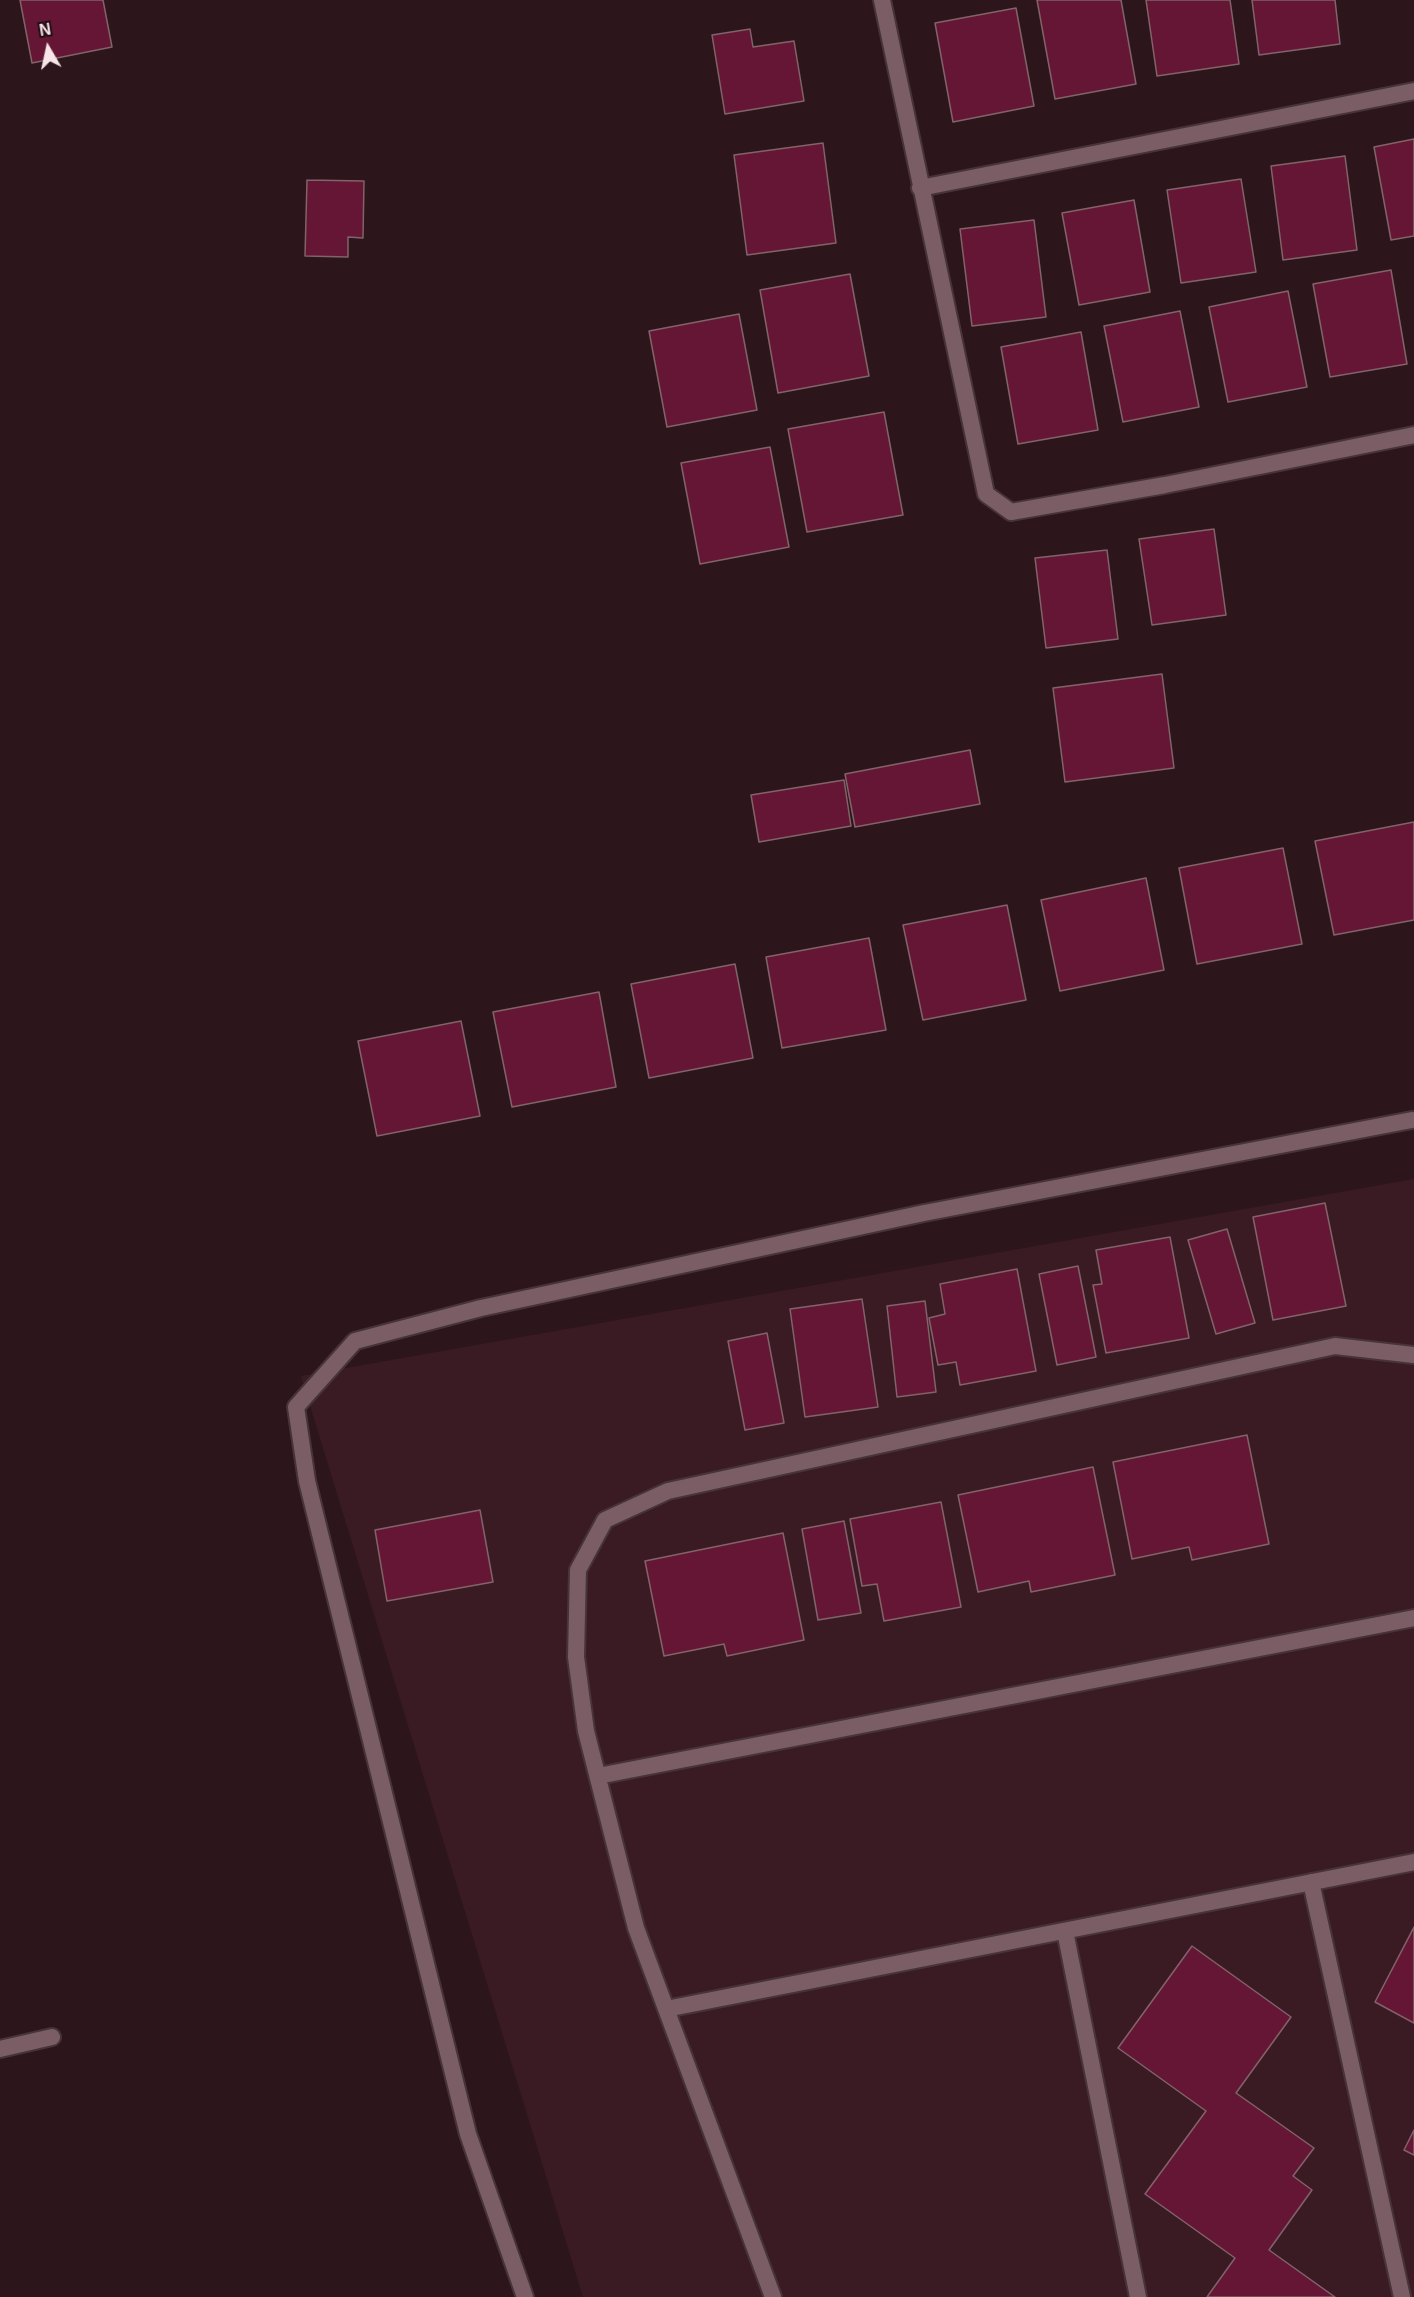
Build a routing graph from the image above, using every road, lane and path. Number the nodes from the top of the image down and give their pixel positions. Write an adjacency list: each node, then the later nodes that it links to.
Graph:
1 (882, 0): 3 (street)
2 (1414, 91): 3 (street)
3 (920, 188): 4 (street)
4 (1414, 435)
5 (1414, 1122): 15 (street)
6 (1414, 1355): 8 (street)
7 (1414, 1618): 8 (street)
8 (598, 1776): 12 (street)
9 (1414, 1862): 10 (street)
10 (1311, 1882): 11 (street); 18 (street)
11 (1065, 1931): 12 (street); 17 (street)
12 (666, 2009): 16 (street)
13 (52, 2037): 14 (street)
14 (0, 2049)
15 (525, 2297)
16 (773, 2297)
17 (1138, 2297)
18 (1402, 2297)

